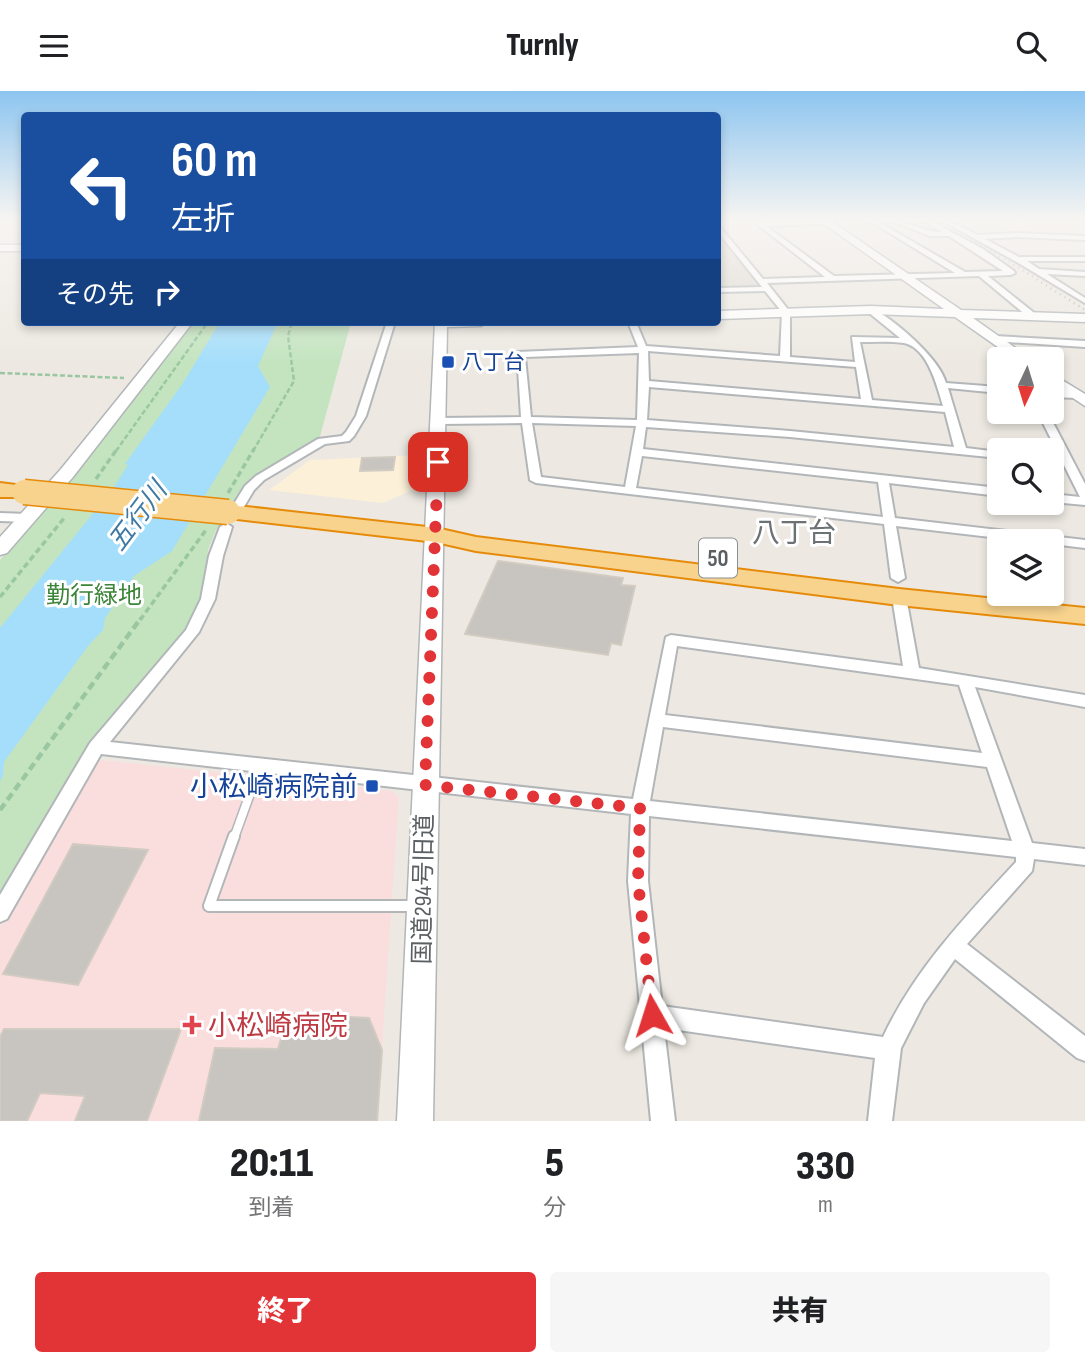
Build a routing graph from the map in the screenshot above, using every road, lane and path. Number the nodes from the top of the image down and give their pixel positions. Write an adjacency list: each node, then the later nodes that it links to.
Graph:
1 (751, 269): 13 (street)
2 (820, 269): 12 (street)
3 (894, 269): 11 (street)
4 (954, 269): 10 (street)
5 (1006, 269): 8 (street)
6 (1034, 269): 7 (street)
7 (1037, 271): 9 (street); 16 (street)
8 (981, 274): 10 (street); 20 (street)
9 (1085, 274)
10 (964, 275): 11 (street)
11 (904, 276): 12 (street); 18 (street)
12 (833, 279): 13 (street)
13 (761, 281): 14 (street)
14 (768, 289): 15 (street); 19 (street)
15 (721, 291)
16 (1085, 301)
17 (871, 310): 18 (street); 19 (street); 30 (street)
18 (953, 311): 20 (street); 29 (street)
19 (786, 312): 21 (street); 34 (street)
20 (1030, 314): 22 (street)
21 (721, 315)
22 (1084, 318)
23 (184, 326): 37 (street)
24 (205, 326): 55 (path)
25 (291, 326): 61 (path)
26 (390, 326): 61 (street)
27 (440, 326): 46 (street, 国道294号旧道)
28 (634, 326): 33 (street)
29 (995, 339): 31 (street); 32 (street)
30 (909, 341): 35 (street); 39 (street)
31 (1085, 344)
32 (1007, 347)
33 (643, 349): 34 (street); 38 (street); 45 (street)
34 (785, 359): 35 (street)
35 (861, 365): 43 (street)
36 (0, 373): 37 (path)
37 (140, 379): 64 (street)
38 (644, 384): 43 (street); 47 (street)
39 (941, 385): 41 (street); 44 (street)
40 (1064, 386): 42 (street)
41 (987, 389)
42 (1081, 398)
43 (867, 401): 44 (street)
44 (948, 409): 49 (street)
45 (526, 418): 46 (street); 47 (street); 57 (street)
46 (439, 421): 67 (street, 国道294号旧道)
47 (642, 421): 49 (street); 50 (street)
48 (1048, 424): 53 (street)
49 (961, 451): 51 (street)
50 (638, 452): 54 (street); 57 (street)
51 (987, 454)
52 (1064, 461): 53 (street)
53 (1067, 461): 60 (street)
54 (883, 479): 58 (street); 65 (street)
55 (96, 480)
56 (0, 490): 61 (highway, 50, bridge)
57 (629, 491): 65 (street)
58 (987, 491)
59 (1064, 498): 60 (street)
60 (1085, 499)
61 (230, 510): 67 (highway, 50); 80 (street)
62 (69, 512): 72 (path)
63 (0, 517): 64 (street)
64 (28, 518): 69 (street)
65 (890, 521): 68 (street); 70 (street)
66 (206, 529): 85 (path)
67 (436, 535): 70 (highway, 50); 83 (street, 国道294号旧道)
68 (1085, 544)
69 (0, 549)
70 (898, 588): 71 (highway, 50); 75 (highway, 50); 76 (street)
71 (987, 591)
72 (0, 597)
73 (1064, 600): 74 (highway)
74 (1085, 603)
75 (1085, 616)
76 (912, 673): 77 (street); 79 (street)
77 (965, 680): 78 (street); 81 (street)
78 (1084, 703)
79 (656, 720): 81 (street); 84 (street)
80 (96, 747): 82 (street); 89 (street)
81 (993, 761): 86 (street)
82 (260, 766): 83 (street); 88 (lane)
83 (425, 785): 84 (street); 88 (street, 国道294号旧道)
84 (640, 808): 86 (street); 91 (street)
85 (0, 810)
86 (1025, 851): 87 (street); 90 (street)
87 (1085, 857)
88 (423, 907): 94 (street, 国道294号旧道)
89 (0, 913)
90 (953, 945): 92 (street); 93 (street)
91 (652, 1015): 92 (street); 95 (street)
92 (889, 1049): 96 (street)
93 (1085, 1050)
94 (415, 1121)
95 (663, 1121)
96 (880, 1121)

